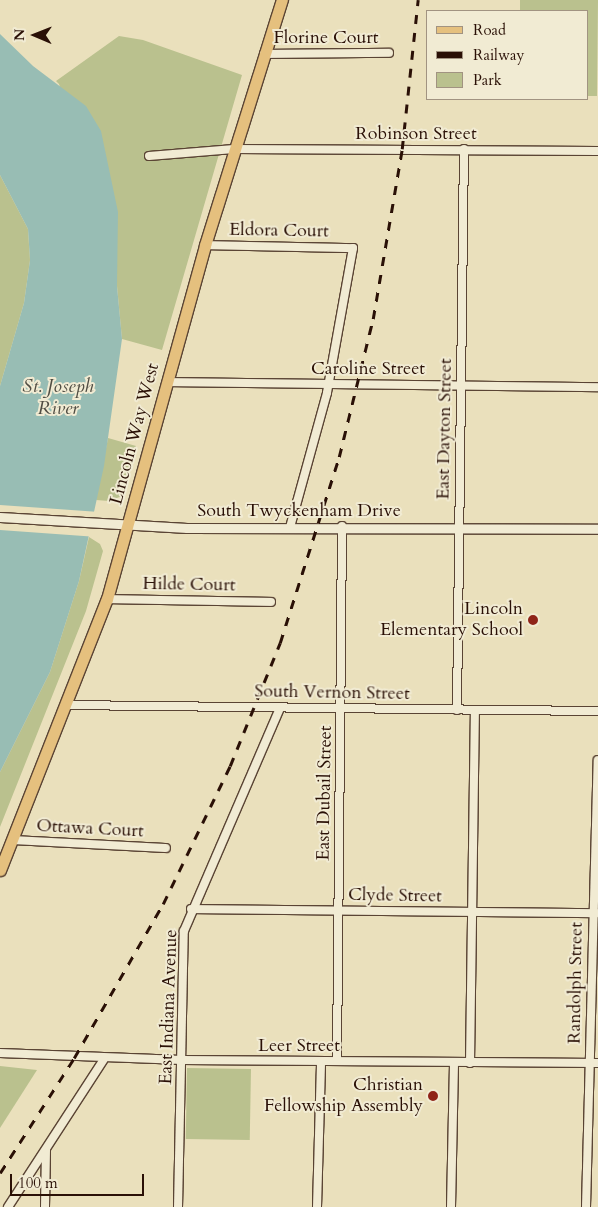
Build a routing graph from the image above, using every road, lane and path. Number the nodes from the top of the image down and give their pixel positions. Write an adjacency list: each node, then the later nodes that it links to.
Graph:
1 (282, 0): 3 (main road, Lincoln Way West)
2 (389, 53): 3 (street, Florine Court)
3 (264, 54): 4 (main road, Lincoln Way West)
4 (234, 149): 5 (street, Robinson Street); 7 (street, Robinson Street); 8 (main road, Lincoln Way West)
5 (464, 149): 6 (street, Robinson Street); 11 (street, East Dayton Street)
6 (598, 151)
7 (148, 156)
8 (204, 245): 9 (main road, Lincoln Way West); 10 (street, Eldora Court)
9 (167, 382): 10 (street, Caroline Street); 14 (main road, Lincoln Way West)
10 (328, 384): 11 (street, Caroline Street); 16 (street)
11 (461, 385): 12 (street, Caroline Street); 17 (street, East Dayton Street)
12 (598, 386)
13 (0, 517): 14 (street, South Twyckenham Drive)
14 (127, 526): 16 (street, South Twyckenham Drive); 19 (main road, Lincoln Way West)
15 (342, 526): 16 (street, South Twyckenham Drive); 17 (street, South Twyckenham Drive); 23 (street, East Dubail Street)
16 (290, 527)
17 (459, 528): 18 (street, South Twyckenham Drive); 24 (street, East Dayton Street)
18 (598, 529)
19 (107, 599): 20 (street, Hilde Court); 21 (main road, Lincoln Way West)
20 (271, 602)
21 (66, 705): 22 (street, South Vernon Street); 28 (main road, Lincoln Way West)
22 (280, 708): 23 (street, South Vernon Street); 31 (street, East Indiana Avenue)
23 (341, 708): 24 (street, South Vernon Street); 32 (street, East Dubail Street)
24 (457, 710): 25 (street, South Vernon Street)
25 (475, 710): 26 (street, South Vernon Street); 33 (street)
26 (598, 711)
27 (598, 760): 34 (street, Randolph Street)
28 (12, 840): 29 (street, Ottawa Court); 30 (main road, Lincoln Way West)
29 (166, 848)
30 (0, 870)
31 (191, 909): 32 (street, Clyde Street); 37 (street, East Indiana Avenue)
32 (338, 910): 33 (street, Clyde Street); 38 (street, East Dubail Street)
33 (472, 912): 34 (street, Clyde Street); 41 (street)
34 (596, 913): 42 (street, Randolph Street)
35 (0, 1053): 36 (street, Leer Street)
36 (104, 1059): 37 (street, Leer Street); 43 (street)
37 (182, 1060): 39 (street, Leer Street); 46 (street, East Indiana Avenue)
38 (336, 1060): 39 (street, Leer Street); 40 (street, Leer Street)
39 (321, 1061): 47 (street)
40 (454, 1062): 41 (street, Leer Street); 48 (street)
41 (470, 1063): 42 (street, Leer Street)
42 (594, 1063): 49 (street, Randolph Street)
43 (46, 1150): 44 (street); 45 (street)
44 (8, 1207)
45 (46, 1207)
46 (178, 1207)
47 (317, 1207)
48 (452, 1207)
49 (586, 1207)

